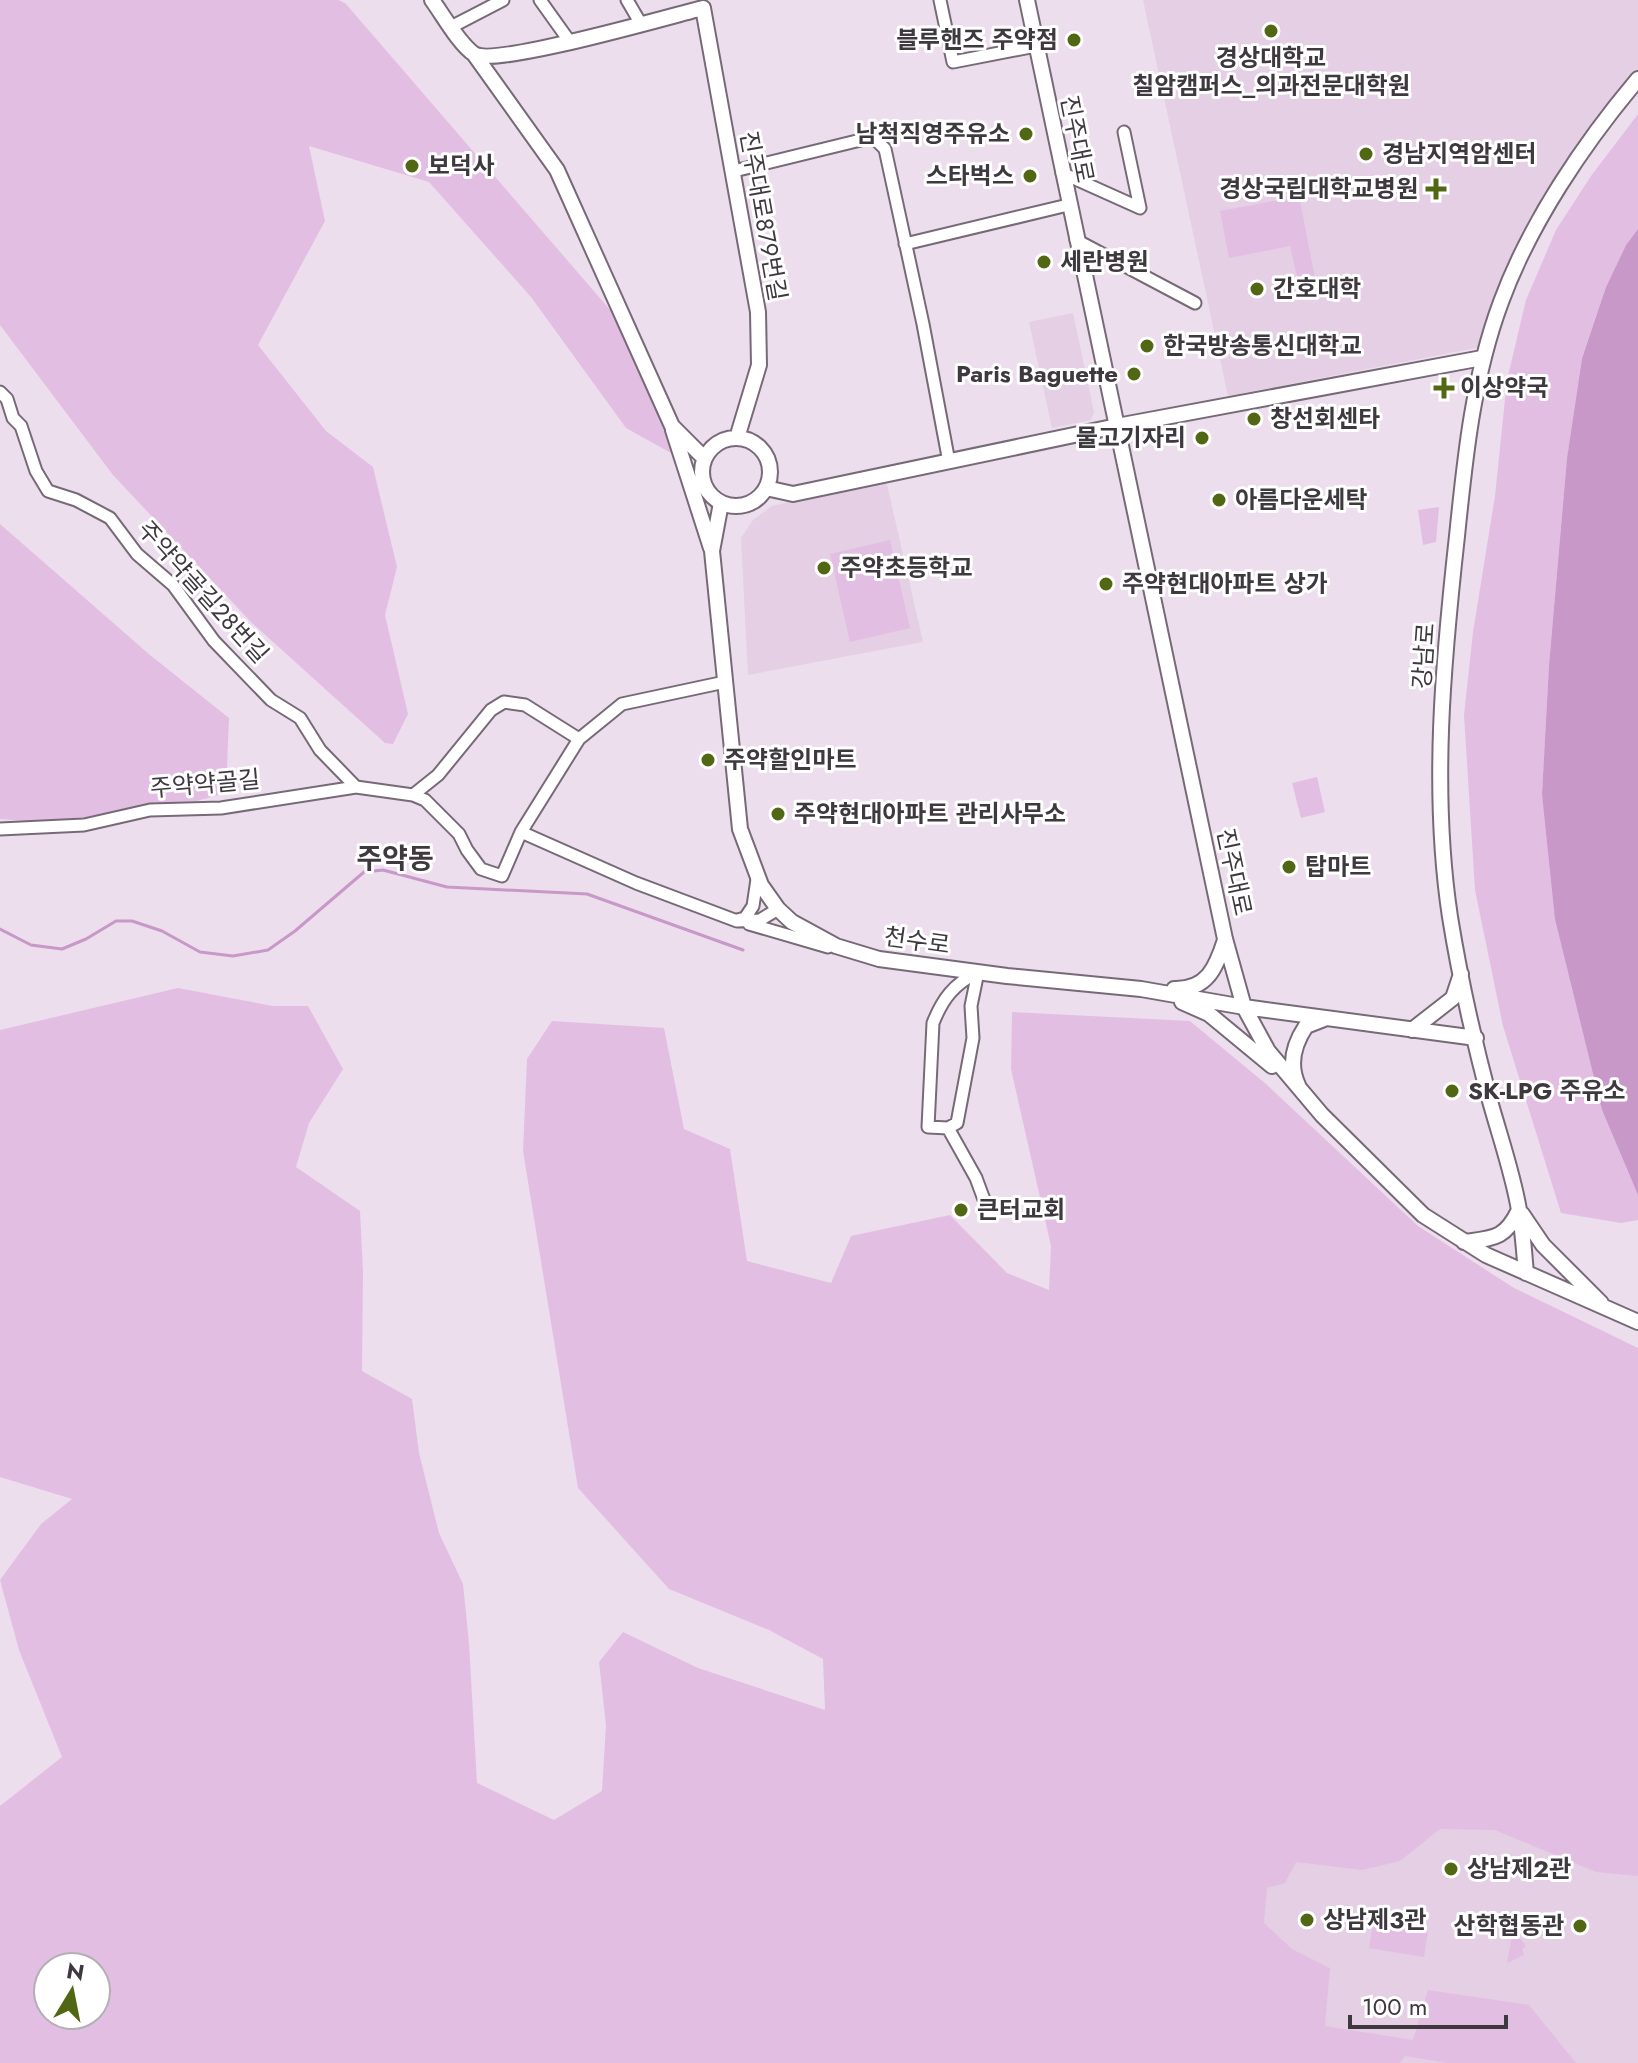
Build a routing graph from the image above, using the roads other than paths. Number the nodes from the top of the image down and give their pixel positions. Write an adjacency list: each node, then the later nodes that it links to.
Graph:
1 (432, 0): 9 (street)
2 (503, 0): 9 (street)
3 (540, 0): 10 (street)
4 (627, 0): 8 (street)
5 (940, 0): 11 (street)
6 (1027, 0): 11 (street, 진주대로)
7 (702, 4): 8 (street); 15 (street, 진주대로879번길)
8 (641, 24): 10 (street)
9 (451, 27): 12 (street)
10 (570, 42): 12 (street)
11 (1036, 46): 16 (street, 진주대로)
12 (474, 54): 23 (street)
13 (1638, 79): 21 (street, 강남로)
14 (1124, 132): 16 (street)
15 (734, 171): 19 (street); 25 (street, 진주대로879번길)
16 (1062, 173): 17 (street, 진주대로)
17 (1068, 205): 18 (street, 진주대로); 19 (street)
18 (1076, 240): 20 (street); 24 (street, 진주대로)
19 (905, 244): 27 (street)
20 (1195, 303)
21 (1482, 358): 24 (street); 43 (street, 강남로)
22 (0, 392): 33 (street, 주약약골길28번길)
23 (672, 426): 26 (street); 30 (street)
24 (1117, 426): 27 (street); 40 (street, 진주대로)
25 (737, 438): 26 (street); 28 (street)
26 (704, 458): 29 (street)
27 (949, 462): 28 (street)
28 (766, 488): 29 (street)
29 (721, 503): 30 (street, 천수로)
30 (712, 551): 31 (street, 천수로)
31 (725, 682): 32 (street, 주약약골길); 37 (street, 천수로)
32 (579, 739): 34 (street); 36 (street, 주약약골길)
33 (356, 787): 34 (street, 주약약골길); 35 (street, 주약약골길)
34 (413, 795): 36 (street, 주약약골길)
35 (0, 829)
36 (521, 832): 39 (street)
37 (758, 878): 38 (street, 천수로); 39 (street)
38 (778, 909): 39 (street); 41 (street, 천수로)
39 (737, 921): 41 (street)
40 (1225, 939): 44 (street); 45 (street, 진주대로)
41 (879, 959): 42 (street, 천수로)
42 (978, 972): 44 (street, 천수로); 50 (street); 50 (street)
43 (1461, 974): 47 (street); 48 (street, 강남로)
44 (1141, 989): 45 (street, 천수로); 49 (street)
45 (1244, 1007): 46 (street, 천수로); 49 (street, 진주대로)
46 (1329, 1018): 47 (street, 천수로); 49 (street)
47 (1412, 1030): 48 (street, 천수로)
48 (1476, 1038): 52 (street, 강남로)
49 (1304, 1096): 53 (street, 진주대로)
50 (948, 1128): 51 (street)
51 (986, 1205)
52 (1519, 1209): 53 (street); 54 (street, 강남로); 55 (street)
53 (1464, 1242): 54 (street, 진주대로)
54 (1526, 1273): 55 (street, 진주대로)
55 (1607, 1309): 56 (street, 진주대로)
56 (1638, 1322)

